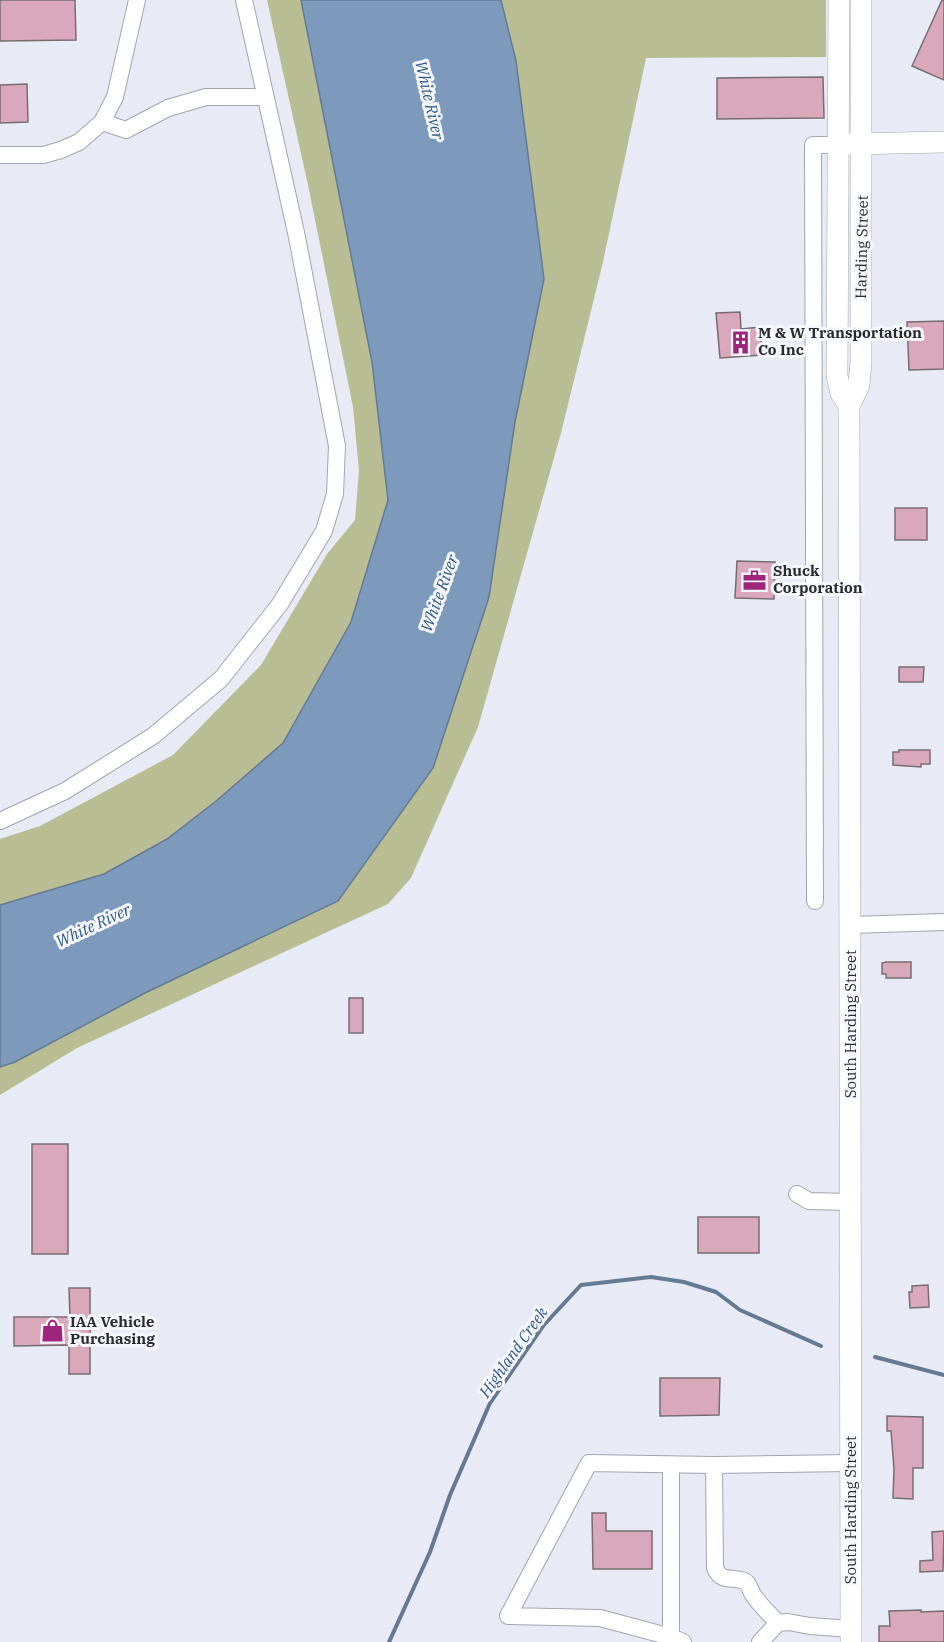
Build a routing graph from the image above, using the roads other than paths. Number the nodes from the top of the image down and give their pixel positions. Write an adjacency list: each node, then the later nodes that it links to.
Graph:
1 (137, 0): 6 (street)
2 (244, 0): 5 (street)
3 (839, 0): 9 (main road, Harding Street)
4 (861, 0): 8 (main road, Harding Street)
5 (265, 97): 6 (street); 12 (street)
6 (102, 122): 10 (street)
7 (944, 142): 8 (main road)
8 (862, 144): 9 (main road); 11 (main road, Harding Street)
9 (839, 145): 11 (main road, Harding Street); 13 (street)
10 (0, 155)
11 (849, 406): 15 (main road, South Harding Street)
12 (0, 821)
13 (815, 901)
14 (944, 922): 15 (street)
15 (851, 925): 17 (main road, South Harding Street)
16 (797, 1194): 17 (street)
17 (851, 1202): 18 (main road, South Harding Street)
18 (851, 1463): 20 (street); 22 (main road, South Harding Street)
19 (671, 1465): 20 (street); 23 (street); 23 (street)
20 (714, 1465): 21 (street)
21 (778, 1623): 22 (street); 24 (street)
22 (851, 1635)
23 (677, 1639)
24 (760, 1642)

